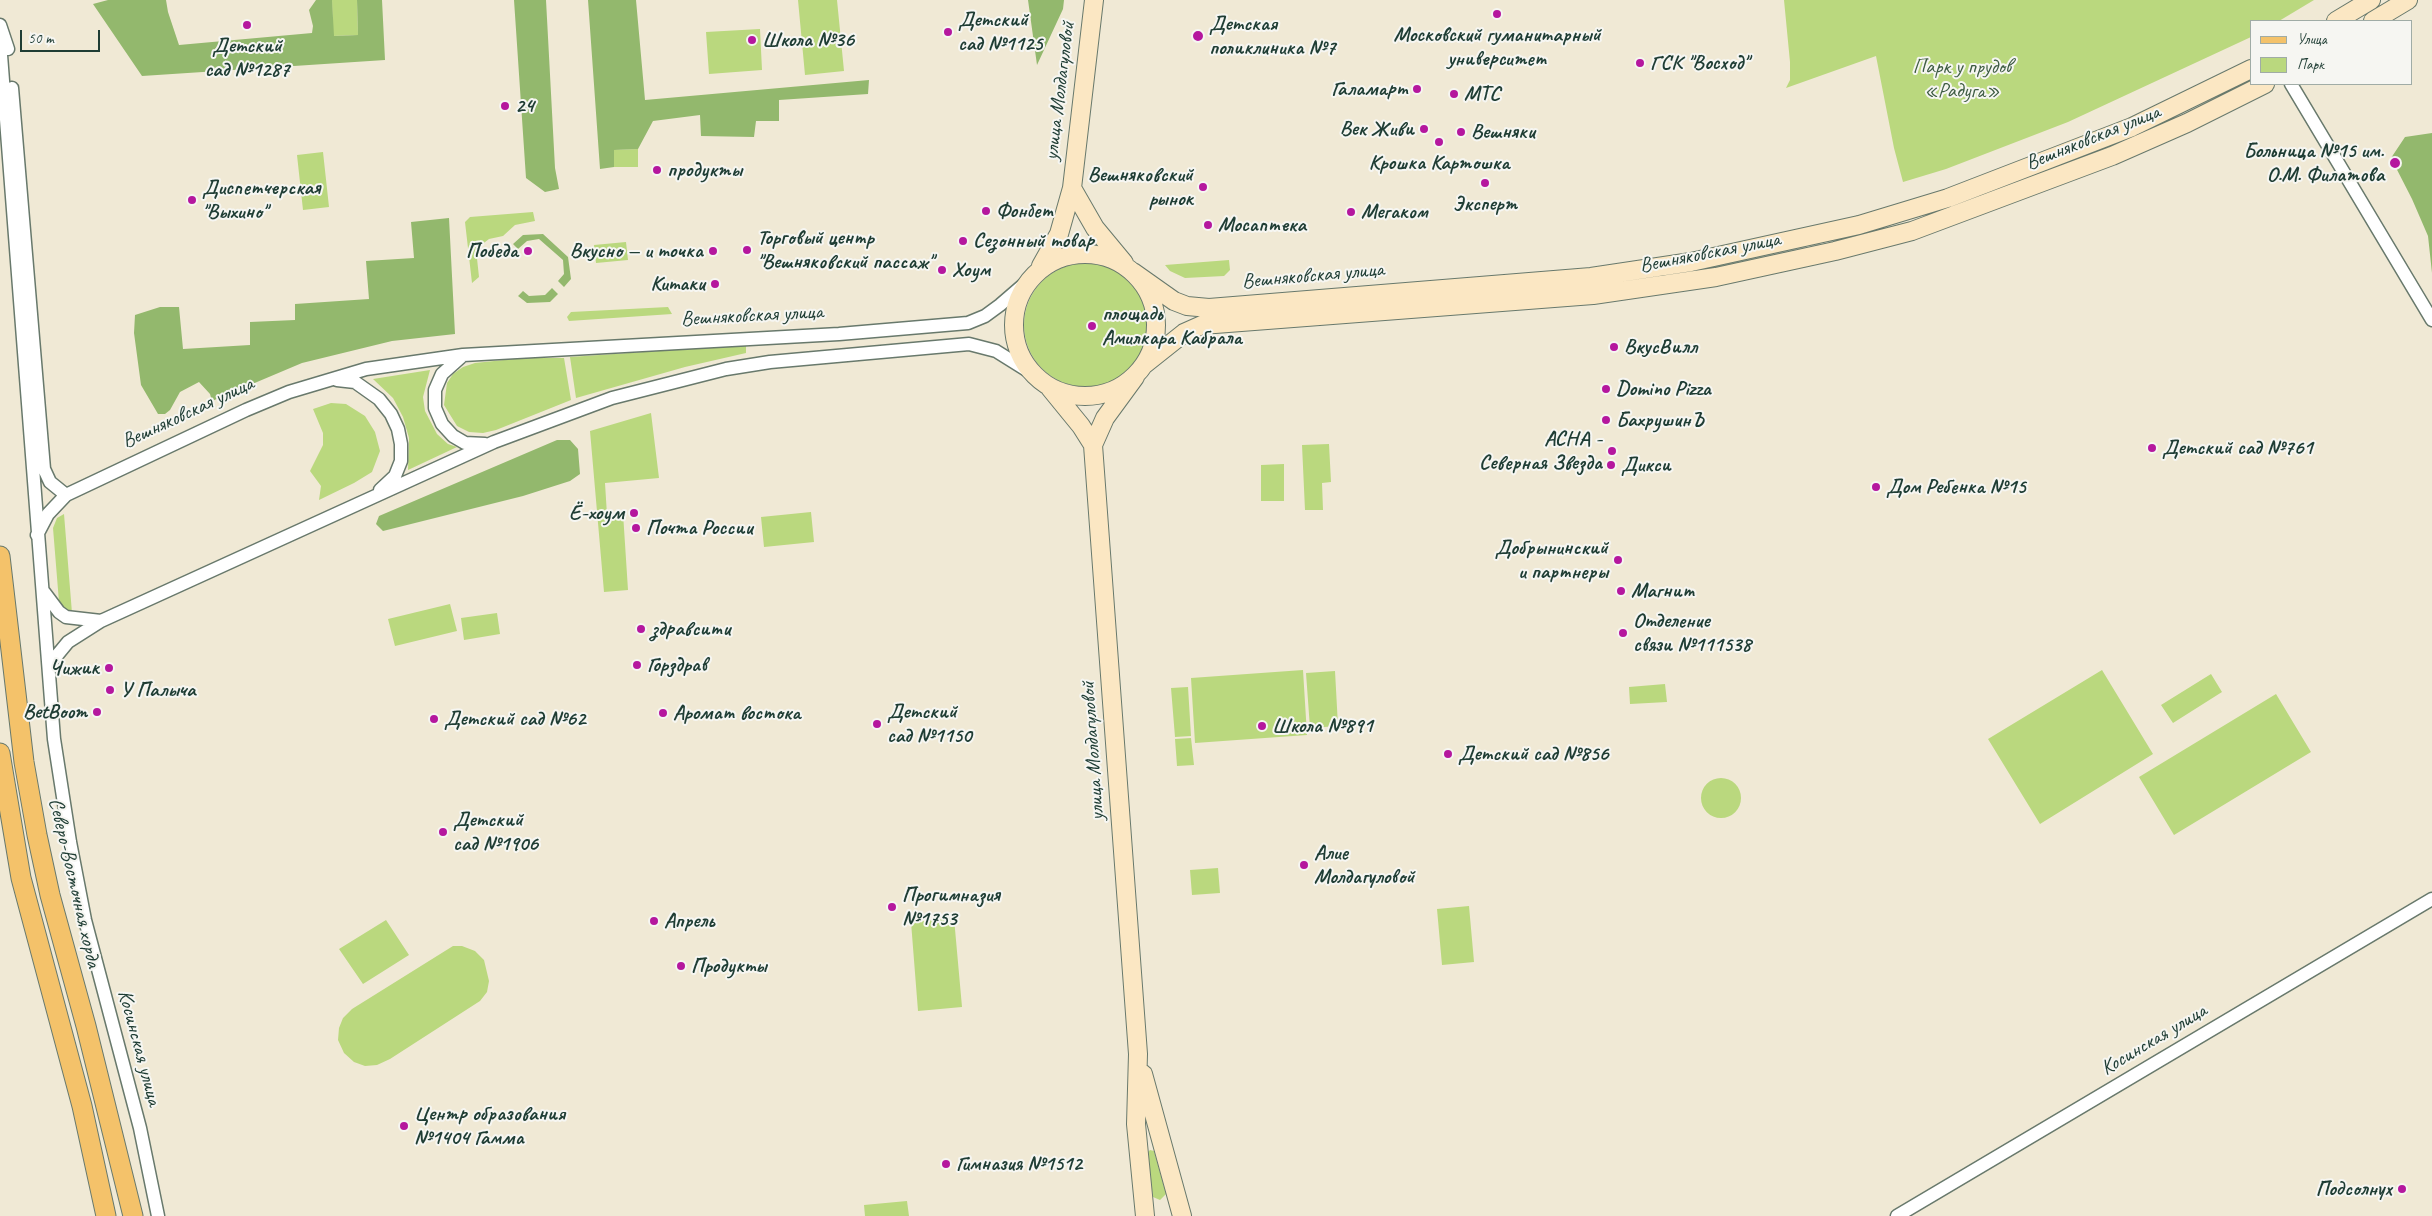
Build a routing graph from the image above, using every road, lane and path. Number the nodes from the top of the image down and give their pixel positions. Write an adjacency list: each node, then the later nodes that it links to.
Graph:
1 (1094, 0): 13 (main road, улица Молдагуловой)
2 (2371, 0): 4 (main road)
3 (2408, 0): 5 (main road)
4 (2338, 20)
5 (2375, 20)
6 (0, 25): 27 (street)
7 (0, 42): 29 (street, Косинская улица)
8 (2250, 70): 11 (main road, Вешняковская улица)
9 (2263, 85): 12 (main road, Вешняковская улица)
10 (2292, 85): 20 (street)
11 (2215, 88): 12 (street); 15 (main road, Вешняковская улица)
12 (2224, 105): 18 (main road, Вешняковская улица)
13 (1072, 188): 14 (main road, улица Молдагуловой); 16 (main road, улица Молдагуловой)
14 (1129, 268): 16 (main road); 17 (main road, Вешняковская улица); 22 (main road)
15 (1631, 271): 17 (main road, Вешняковская улица); 18 (street)
16 (1033, 275): 21 (street, Вешняковская улица); 24 (main road)
17 (1542, 281): 19 (street)
18 (1633, 290): 19 (main road, Вешняковская улица)
19 (1544, 299): 22 (main road, Вешняковская улица)
20 (2432, 320)
21 (463, 355): 23 (street, Вешняковская улица); 25 (street, Вешняковская улица)
22 (1140, 371): 24 (main road); 26 (main road, улица Молдагуловой)
23 (332, 379): 27 (street, Вешняковская улица); 28 (street, Вешняковская улица)
24 (1042, 381): 25 (street, Вешняковская улица); 26 (main road, улица Молдагуловой)
25 (494, 442): 28 (street, Вешняковская улица)
26 (1093, 445): 36 (main road, улица Молдагуловой)
27 (66, 495): 29 (street, Вешняковская улица)
28 (356, 505): 32 (street, Вешняковская улица)
29 (37, 535): 31 (street, Косинская улица)
30 (0, 556): 40 (main road, Северо-Восточная хорда)
31 (44, 592): 32 (street); 33 (street, Косинская улица)
32 (101, 621): 33 (street, Вешняковская улица)
33 (49, 664): 41 (street, Косинская улица)
34 (0, 753): 39 (main road)
35 (2432, 899): 44 (street, Косинская улица)
36 (1138, 1054): 37 (main road, улица Молдагуловой); 38 (main road, улица Молдагуловой)
37 (1160, 1138): 38 (main road); 43 (main road, улица Молдагуловой)
38 (1138, 1140): 42 (main road, улица Молдагуловой)
39 (106, 1216)
40 (133, 1216)
41 (158, 1216)
42 (1145, 1216)
43 (1182, 1216)
44 (1897, 1216)

